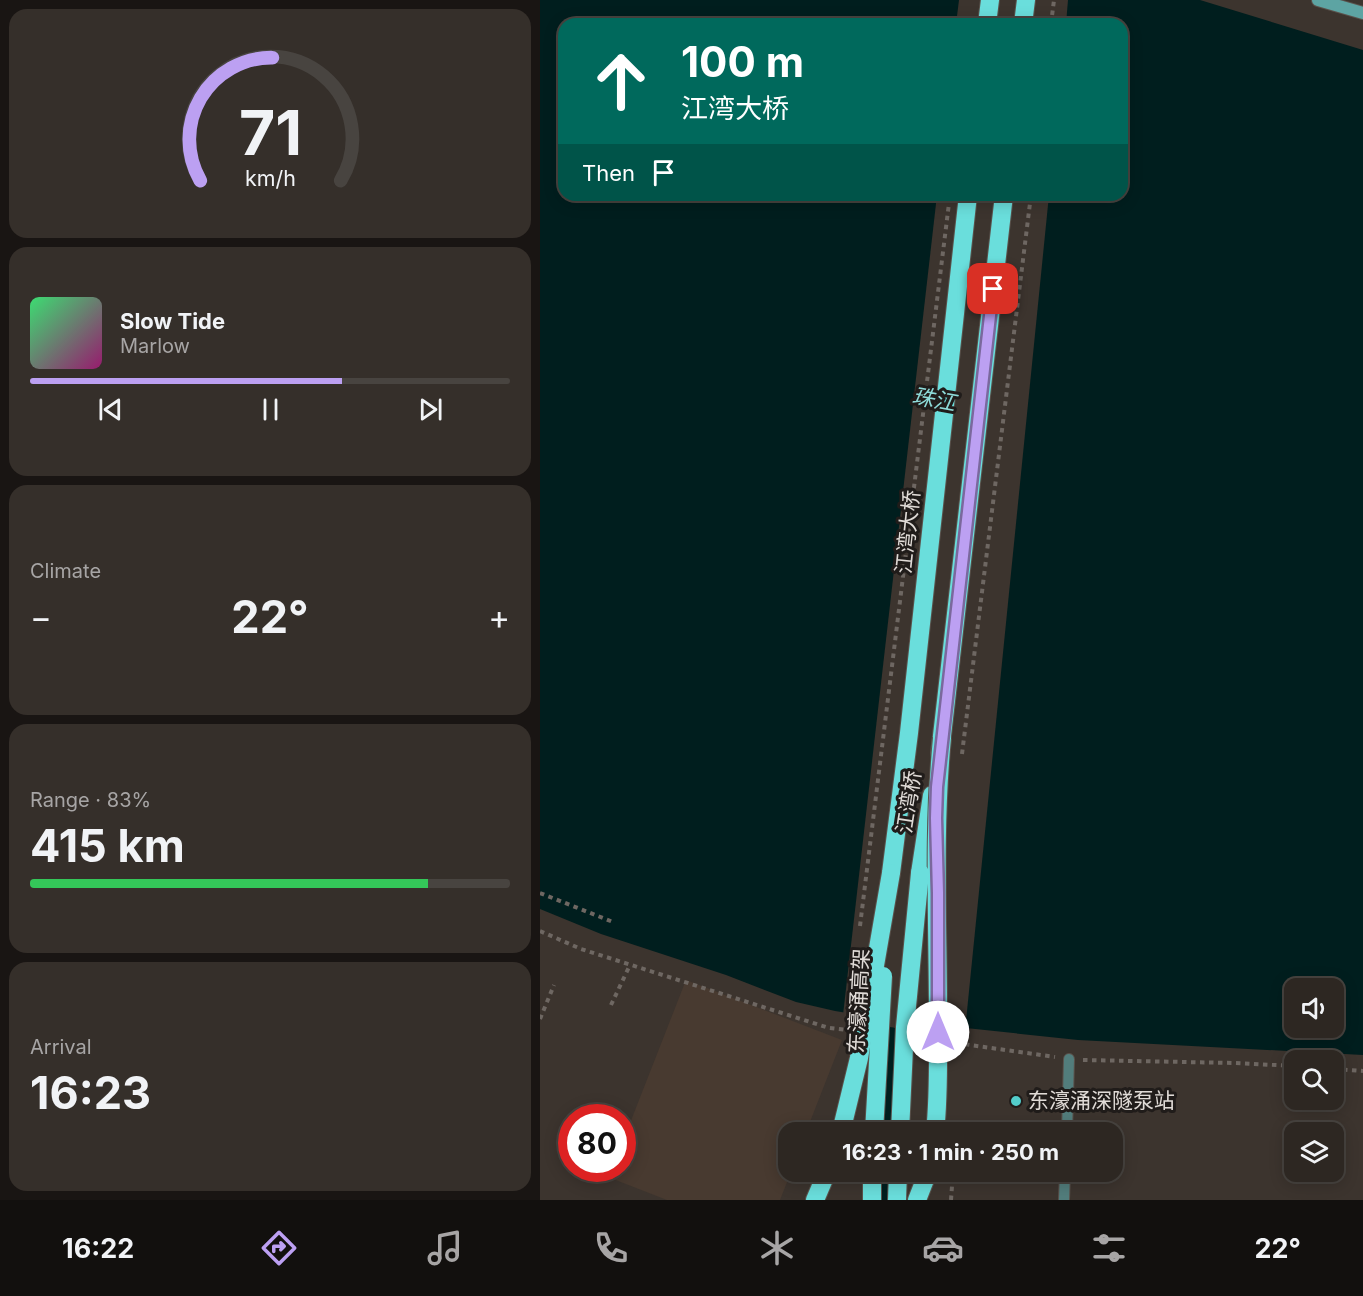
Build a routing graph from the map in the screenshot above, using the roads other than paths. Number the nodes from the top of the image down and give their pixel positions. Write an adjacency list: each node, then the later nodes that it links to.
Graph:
1 (990, 0): 5 (highway)
2 (1026, 0): 6 (highway)
3 (1318, 0): 4 (main road)
4 (1363, 13)
5 (988, 18)
6 (1024, 18)
7 (967, 201): 10 (highway, 江湾大桥)
8 (1003, 201): 9 (highway)
9 (942, 738): 14 (highway, 江湾桥, bridge); 15 (highway, bridge)
10 (891, 873): 12 (highway, bridge); 13 (highway, 东濠涌高架, bridge)
11 (1070, 1059): 16 (lane)
12 (843, 1122)
13 (875, 1122)
14 (901, 1122)
15 (935, 1122)
16 (1067, 1122)
17 (823, 1182): 22 (highway)
18 (873, 1182): 23 (highway)
19 (898, 1182): 24 (highway)
20 (924, 1182): 25 (highway)
21 (1065, 1182): 26 (lane)
22 (815, 1200)
23 (872, 1200)
24 (897, 1200)
25 (917, 1200)
26 (1064, 1200)

